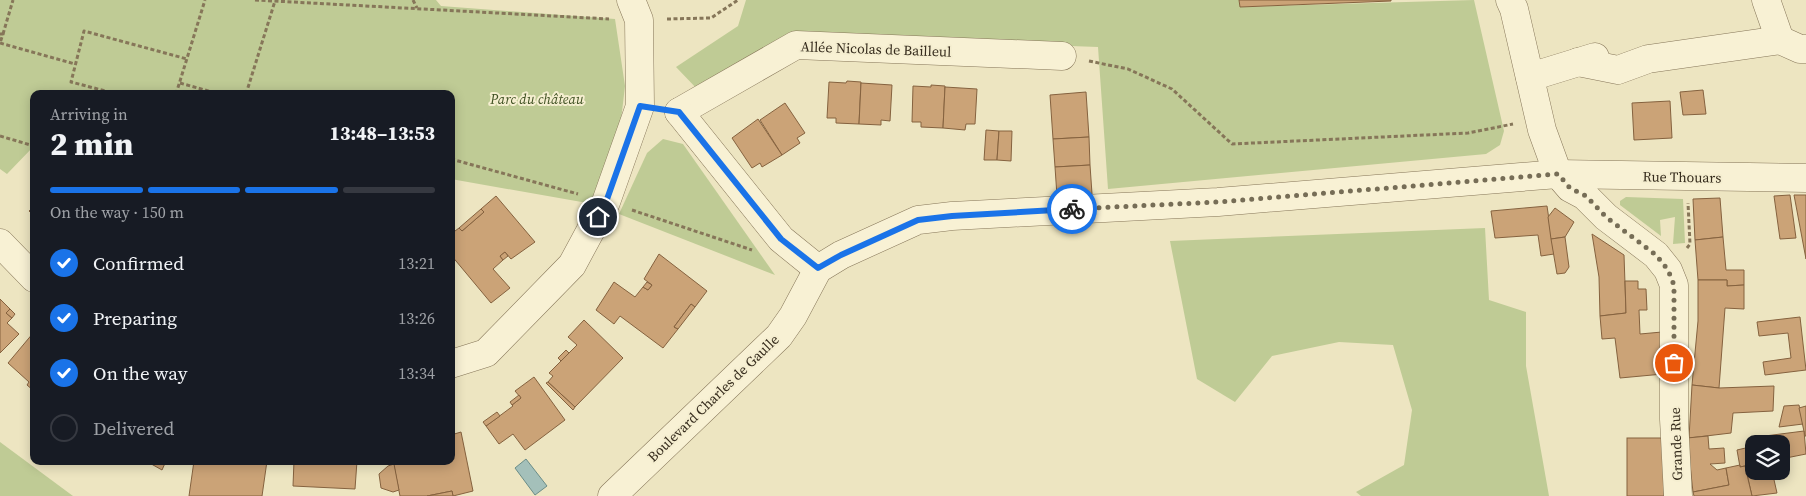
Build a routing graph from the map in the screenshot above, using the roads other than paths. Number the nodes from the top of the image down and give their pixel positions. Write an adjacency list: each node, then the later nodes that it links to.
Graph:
1 (1510, 0): 7 (street)
2 (1766, 0): 4 (street)
3 (635, 10): 8 (street)
4 (1780, 40): 5 (street); 7 (street)
5 (1806, 49)
6 (1062, 56): 9 (street, Allée Nicolas de Bailleul)
7 (1530, 77): 10 (street)
8 (640, 106): 9 (street); 15 (street)
9 (679, 112): 13 (street)
10 (1558, 174): 11 (street, Rue Thouars); 13 (street); 17 (street, Grande Rue)
11 (1806, 178)
12 (0, 243): 14 (street)
13 (818, 268): 16 (street, Boulevard Charles de Gaulle)
14 (30, 274)
15 (455, 363)
16 (612, 496)
17 (1678, 496)

